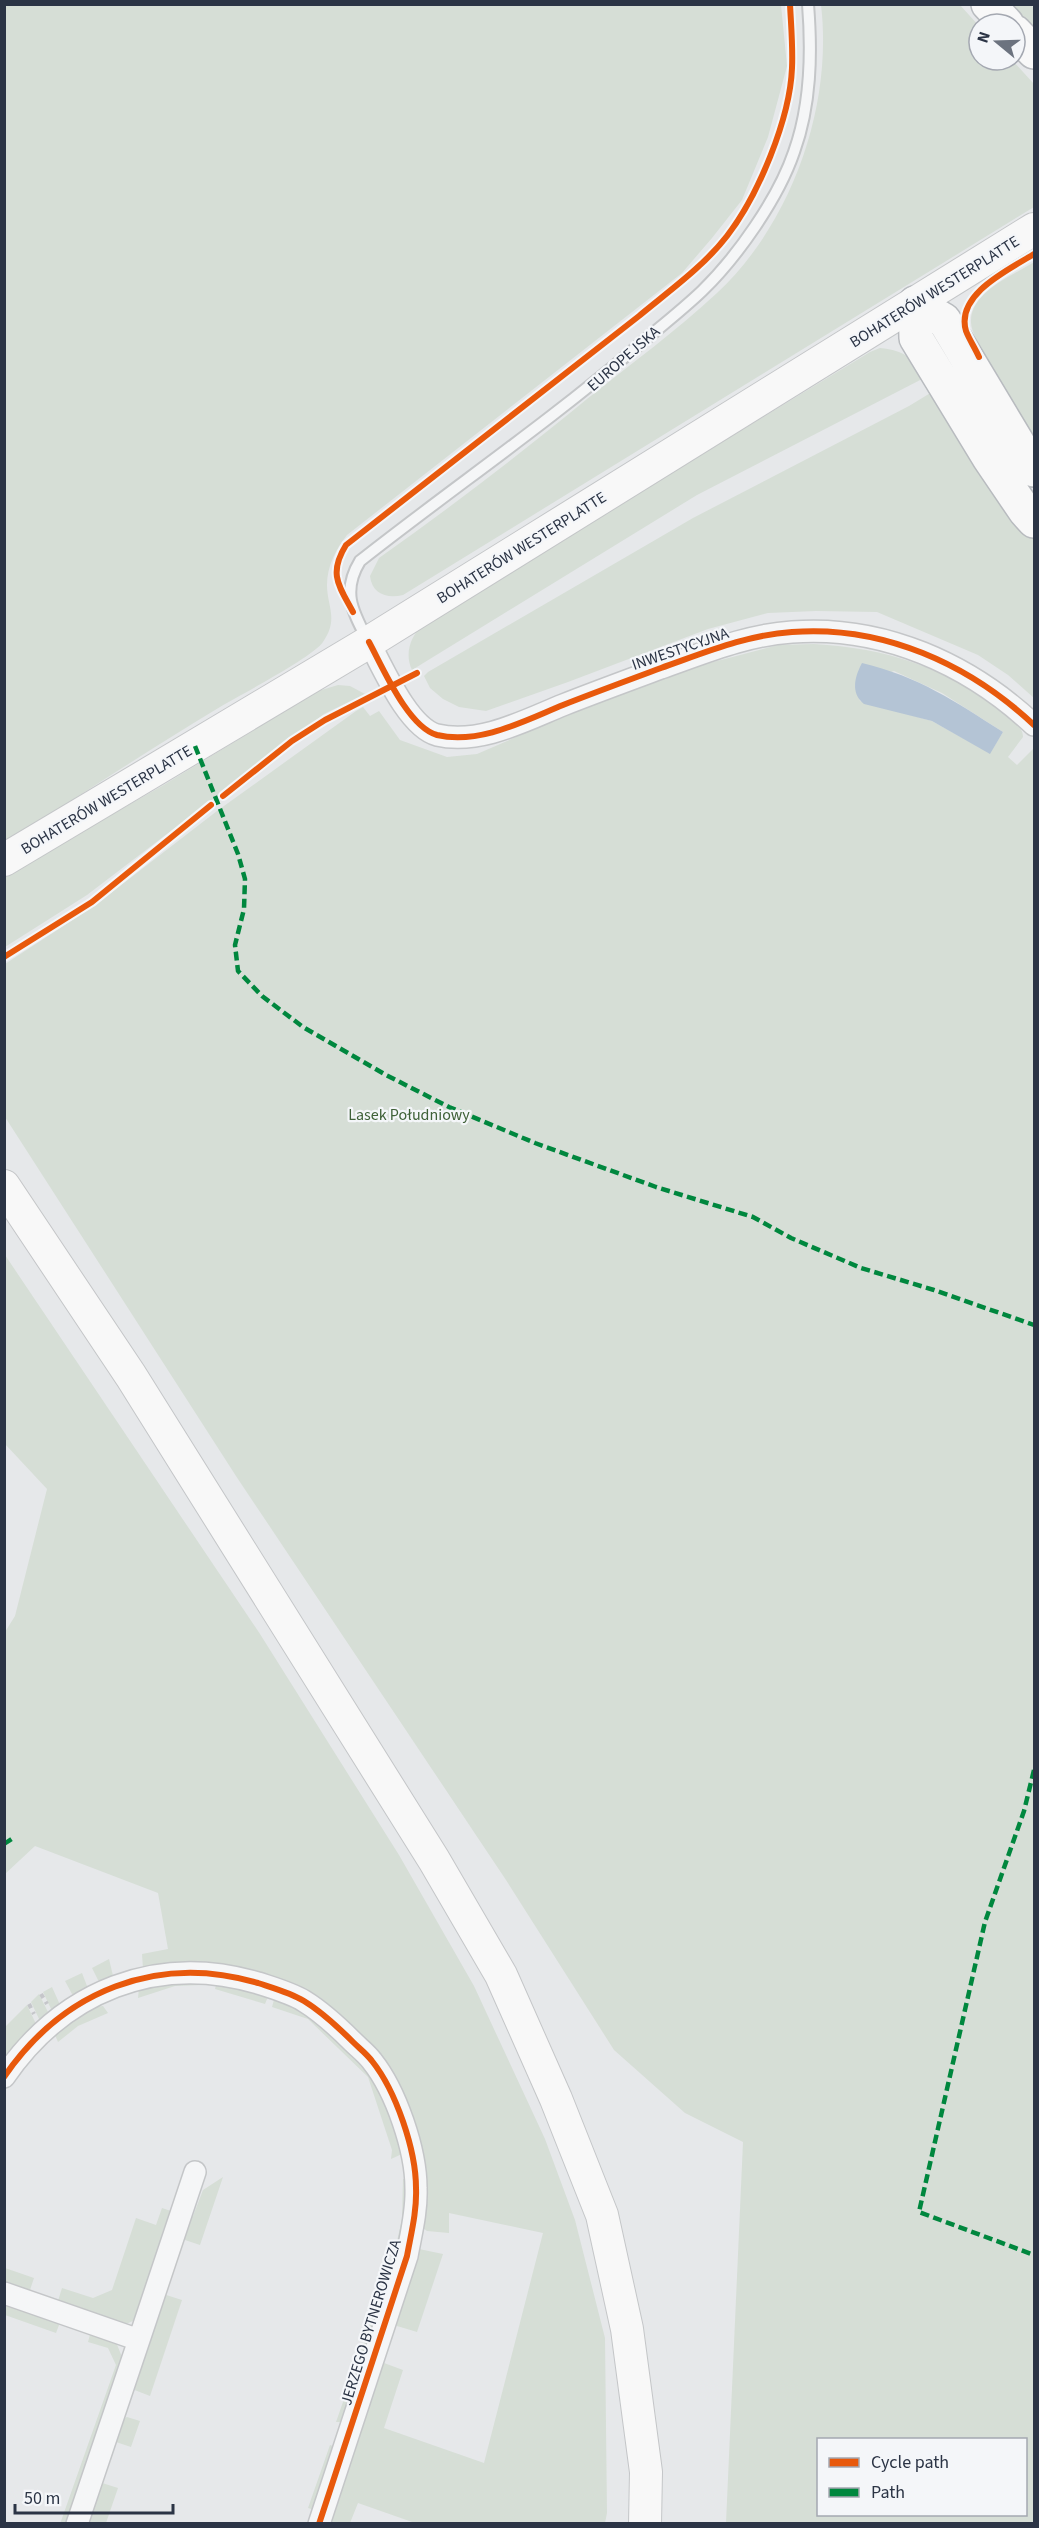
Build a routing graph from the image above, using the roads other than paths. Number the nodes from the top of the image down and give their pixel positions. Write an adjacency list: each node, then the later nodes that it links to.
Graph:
1 (808, 4): 6 (lane, EUROPEJSKA)
2 (1035, 230): 3 (main road, BOHATERÓW WESTERPLATTE)
3 (915, 303): 4 (highway); 5 (highway); 6 (main road, BOHATERÓW WESTERPLATTE)
4 (1035, 470)
5 (1035, 521)
6 (369, 642): 7 (street, INWESTYCYJNA); 8 (main road, BOHATERÓW WESTERPLATTE)
7 (1035, 725)
8 (4, 860)
9 (4, 1186): 16 (main road)
10 (4, 2077): 15 (street, JERZEGO BYTNEROWICZA)
11 (195, 2172): 13 (street)
12 (4, 2293): 13 (street)
13 (139, 2340): 14 (street)
14 (77, 2523)
15 (319, 2523)
16 (645, 2523)

